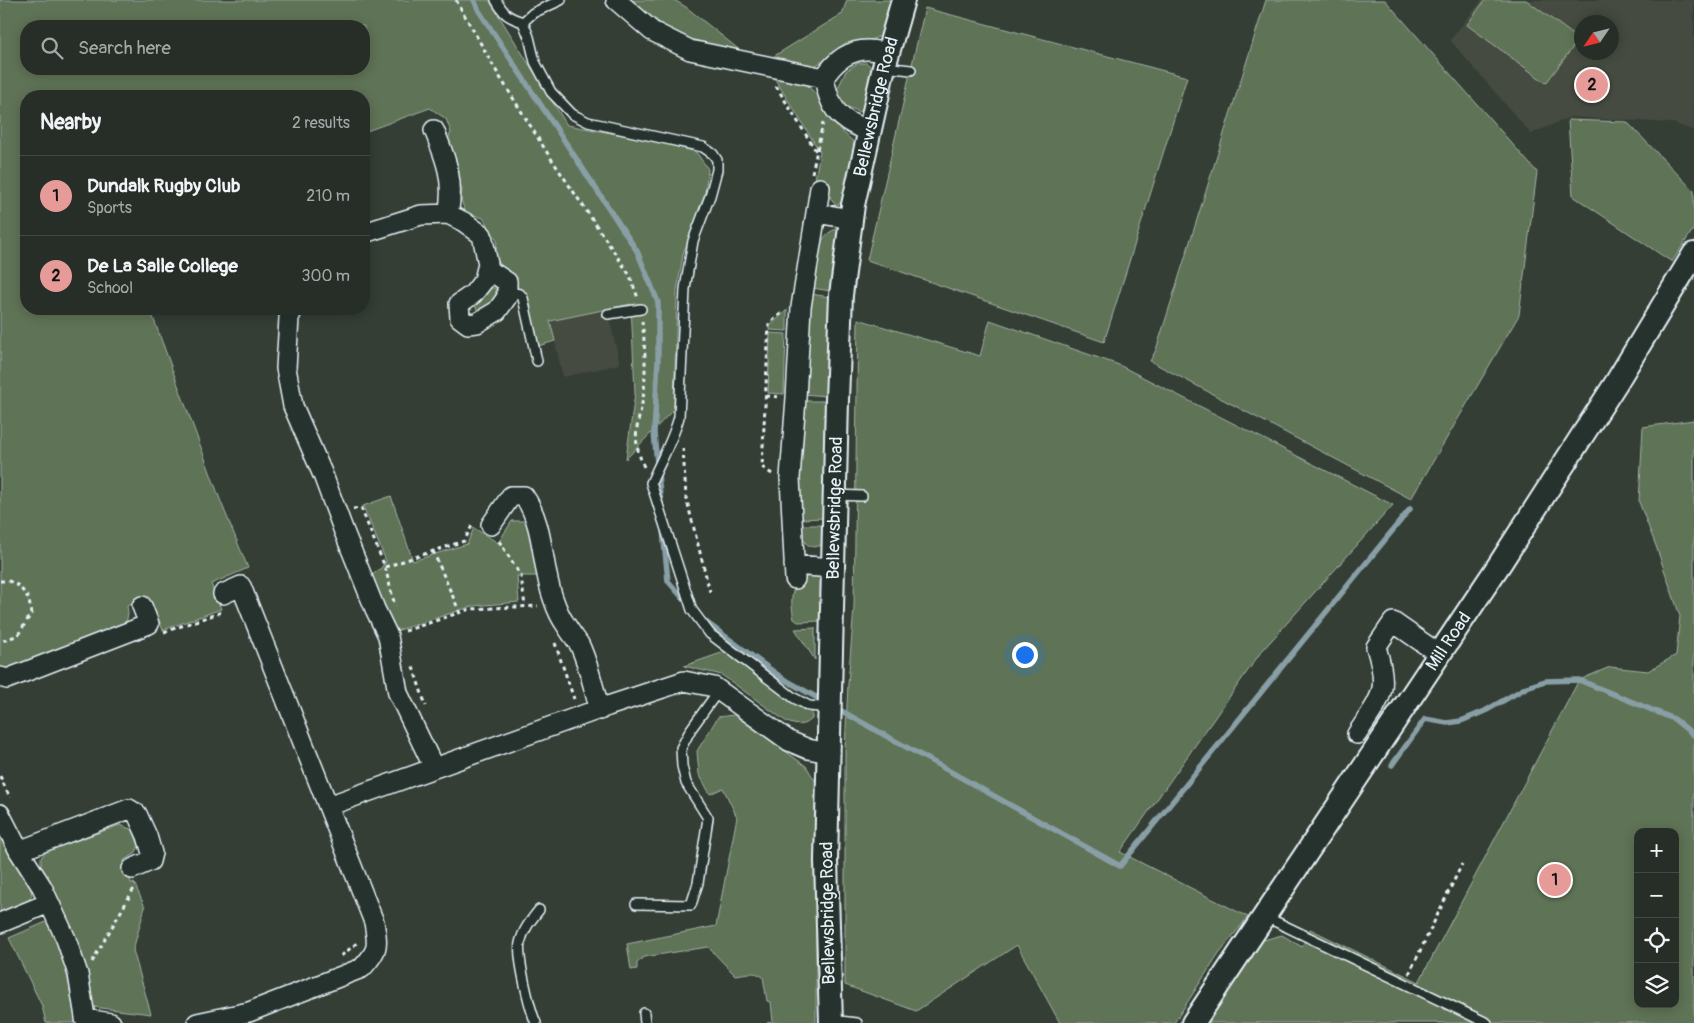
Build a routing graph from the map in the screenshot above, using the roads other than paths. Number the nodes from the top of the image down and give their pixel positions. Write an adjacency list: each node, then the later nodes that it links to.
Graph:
1 (496, 0): 5 (lane)
2 (561, 0): 5 (lane)
3 (616, 0): 8 (street)
4 (903, 0): 6 (street, Bellewsbridge Road)
5 (522, 22): 33 (lane)
6 (886, 60): 7 (lane); 8 (street); 10 (street, Bellewsbridge Road)
7 (911, 70)
8 (824, 78): 10 (street)
9 (434, 130): 13 (street)
10 (869, 131): 14 (street, Bellewsbridge Road)
11 (820, 188): 12 (street)
12 (816, 213): 14 (street); 26 (street)
13 (448, 214): 15 (street); 17 (street)
14 (851, 219): 23 (street, Bellewsbridge Road)
15 (370, 231)
16 (1694, 254): 29 (street, Mill Road)
17 (486, 272): 18 (street); 18 (street)
18 (507, 292): 22 (lane)
19 (641, 309): 20 (lane)
20 (608, 314)
21 (286, 315): 36 (street)
22 (537, 361)
23 (834, 495): 24 (lane); 26 (street, Bellewsbridge Road)
24 (862, 496)
25 (489, 530): 32 (street)
26 (833, 568): 33 (street, Bellewsbridge Road)
27 (223, 594): 37 (street)
28 (142, 606): 30 (street)
29 (1439, 654): 34 (street); 44 (street, Mill Road)
30 (0, 677)
31 (719, 690): 32 (street); 35 (street); 42 (lane)
32 (597, 701): 36 (street)
33 (830, 708): 35 (street, Bellewsbridge Road)
34 (1357, 734)
35 (829, 753): 49 (street, Bellewsbridge Road)
36 (434, 768): 37 (street)
37 (328, 806): 47 (street)
38 (0, 814): 39 (street)
39 (19, 851): 40 (street); 41 (street)
40 (132, 869)
41 (49, 903): 45 (street); 48 (street)
42 (636, 904)
43 (539, 910): 52 (lane)
44 (1264, 915): 55 (street, Mill Road); 56 (lane)
45 (0, 923)
46 (644, 1013): 53 (lane)
47 (251, 1018): 51 (street)
48 (85, 1021): 50 (street)
49 (830, 1022): 54 (lane)
50 (112, 1023)
51 (197, 1023)
52 (536, 1023)
53 (645, 1023)
54 (857, 1023)
55 (1193, 1023)
56 (1487, 1023)

